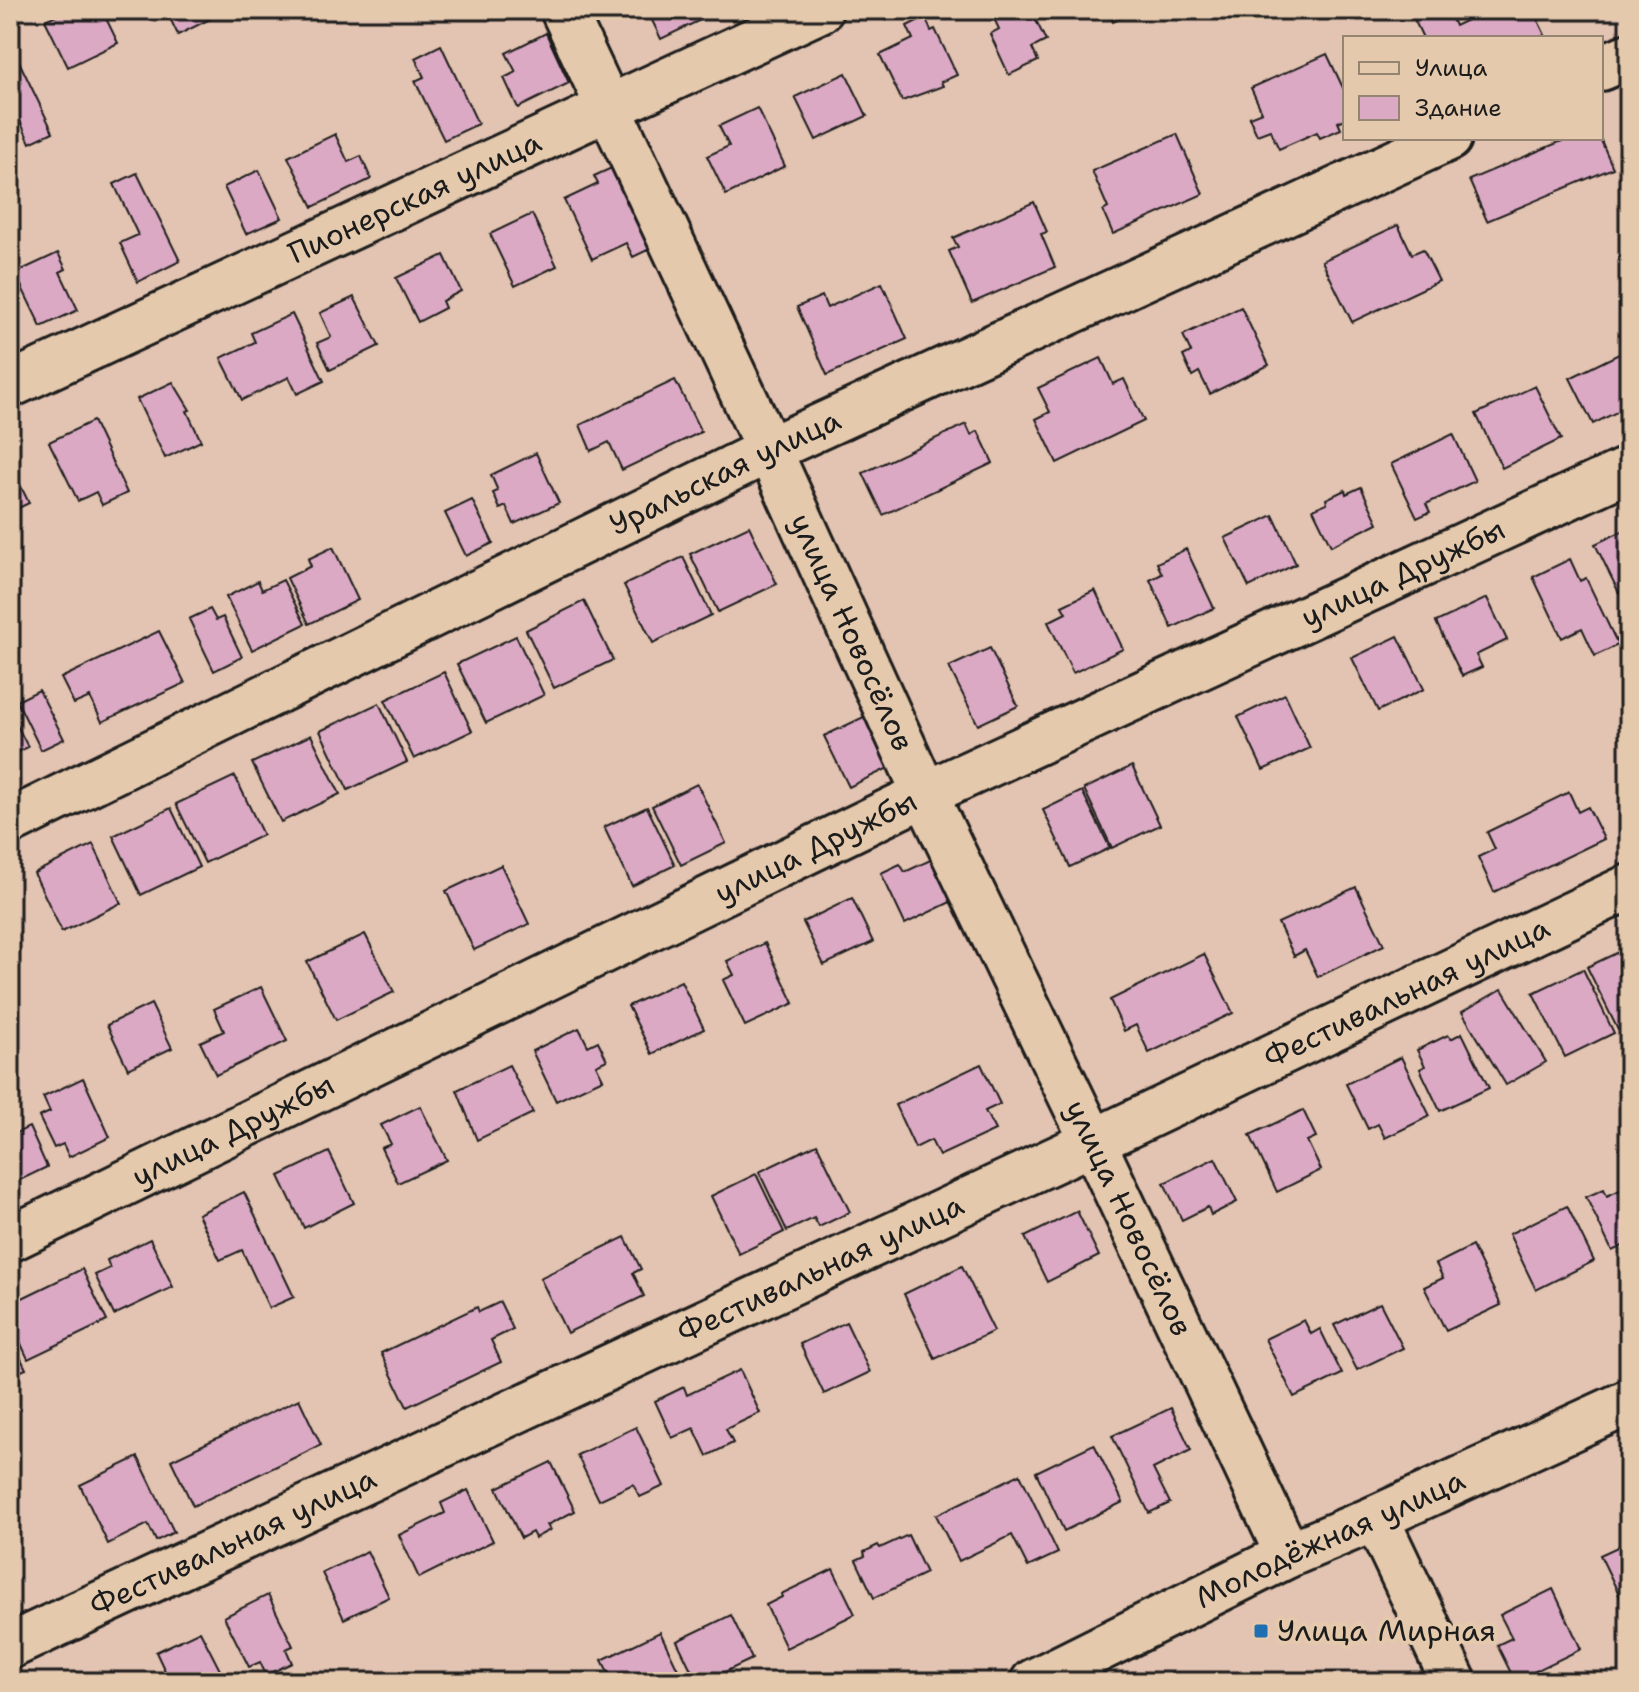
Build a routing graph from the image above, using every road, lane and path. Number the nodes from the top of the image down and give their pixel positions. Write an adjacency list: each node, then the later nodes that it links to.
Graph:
1 (563, 10): 5 (street, улица Новосёлов)
2 (820, 10): 5 (street, Пионерская улица)
3 (1629, 56): 4 (street)
4 (1603, 67)
5 (608, 108): 7 (street, Пионерская улица); 8 (street, улица Новосёлов)
6 (1445, 140): 8 (street, Уральская улица)
7 (10, 385)
8 (769, 450): 10 (street, улица Новосёлов); 11 (street, Уральская улица)
9 (1629, 469): 10 (street, улица Дружбы)
10 (925, 794): 13 (street, улица Новосёлов); 14 (street, улица Дружбы)
11 (10, 822)
12 (1629, 887): 13 (street, Фестивальная улица)
13 (1093, 1142): 17 (street, улица Новосёлов); 18 (street, Фестивальная улица)
14 (10, 1239)
15 (1629, 1402): 16 (street, Молодёжная улица)
16 (1376, 1518): 17 (street, Молодёжная улица); 20 (street)
17 (1288, 1555): 19 (street, Молодёжная улица)
18 (10, 1646)
19 (1033, 1682)
20 (1454, 1682)

